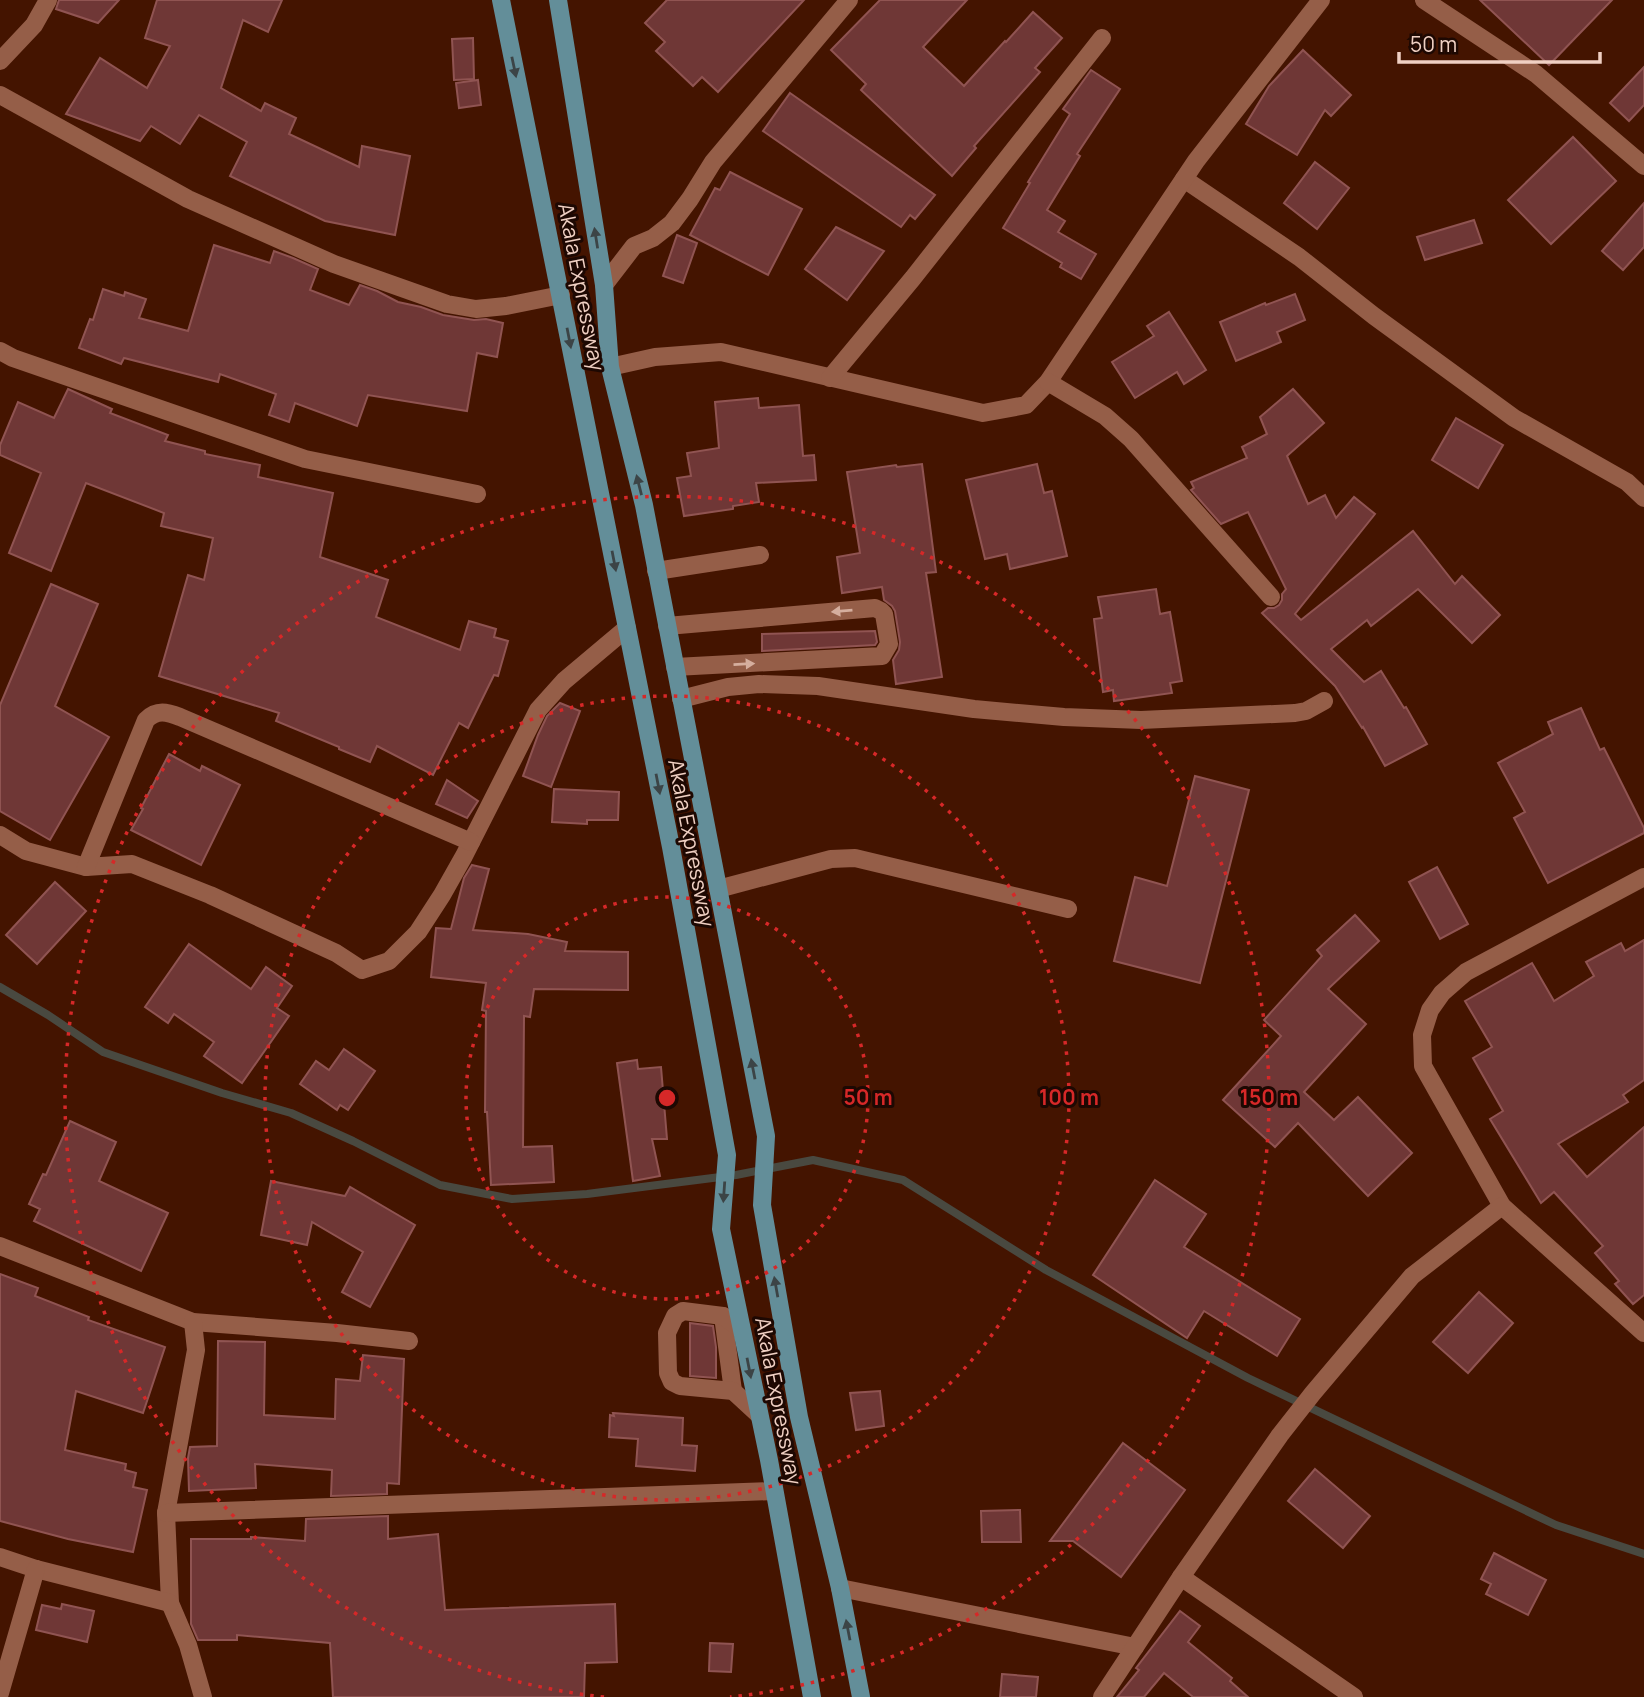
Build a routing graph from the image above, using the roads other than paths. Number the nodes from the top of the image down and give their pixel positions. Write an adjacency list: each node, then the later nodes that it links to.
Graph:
1 (48, 0): 8 (street)
2 (501, 0): 13 (main road, Akala Expressway, one-way to 13)
3 (558, 0): 12 (main road, Akala Expressway, one-way to 3)
4 (849, 0): 12 (street)
5 (1321, 0): 11 (street)
6 (1424, 0): 10 (street)
7 (1102, 38): 16 (street)
8 (0, 61)
9 (0, 95): 13 (street)
10 (1644, 166)
11 (1184, 179): 17 (street); 19 (street)
12 (604, 285): 15 (main road, Akala Expressway)
13 (561, 295): 24 (main road, Akala Expressway, one-way to 24)
14 (0, 351): 18 (street)
15 (610, 367): 16 (street); 21 (main road, Akala Expressway, one-way to 15)
16 (830, 378): 17 (street)
17 (1048, 382): 22 (street)
18 (477, 494)
19 (1644, 498)
20 (760, 555): 21 (street)
21 (656, 570): 23 (main road, Akala Expressway)
22 (1271, 597)
23 (667, 626): 25 (main road, Akala Expressway); 25 (street, one-way to 23)
24 (627, 628): 29 (street); 38 (main road, Akala Expressway, one-way to 38)
25 (675, 667): 26 (main road, Akala Expressway)
26 (681, 699): 27 (street); 32 (main road, Akala Expressway)
27 (1324, 701)
28 (0, 835): 30 (street)
29 (471, 842): 30 (street); 30 (street)
30 (86, 867)
31 (1644, 877): 34 (street)
32 (718, 889): 33 (street); 48 (main road, Akala Expressway, one-way to 32)
33 (1068, 909)
34 (1502, 1206): 39 (street); 47 (street)
35 (0, 1246): 37 (street)
36 (723, 1316): 38 (street); 41 (street); 41 (street)
37 (193, 1322): 40 (street); 44 (street)
38 (741, 1329): 42 (main road, Akala Expressway, one-way to 42)
39 (1644, 1333)
40 (409, 1341)
41 (733, 1391): 42 (street)
42 (759, 1415): 43 (main road, Akala Expressway)
43 (774, 1491): 44 (street); 53 (main road, Akala Expressway)
44 (166, 1513): 49 (street)
45 (0, 1557): 46 (street)
46 (36, 1569): 49 (street); 51 (street)
47 (1181, 1577): 50 (street); 56 (street)
48 (840, 1588): 50 (street); 54 (main road, Akala Expressway, one-way to 48)
49 (170, 1603): 52 (street)
50 (1135, 1647): 55 (street)
51 (0, 1693)
52 (203, 1697)
53 (812, 1697)
54 (861, 1697)
55 (1102, 1697)
56 (1354, 1697)

